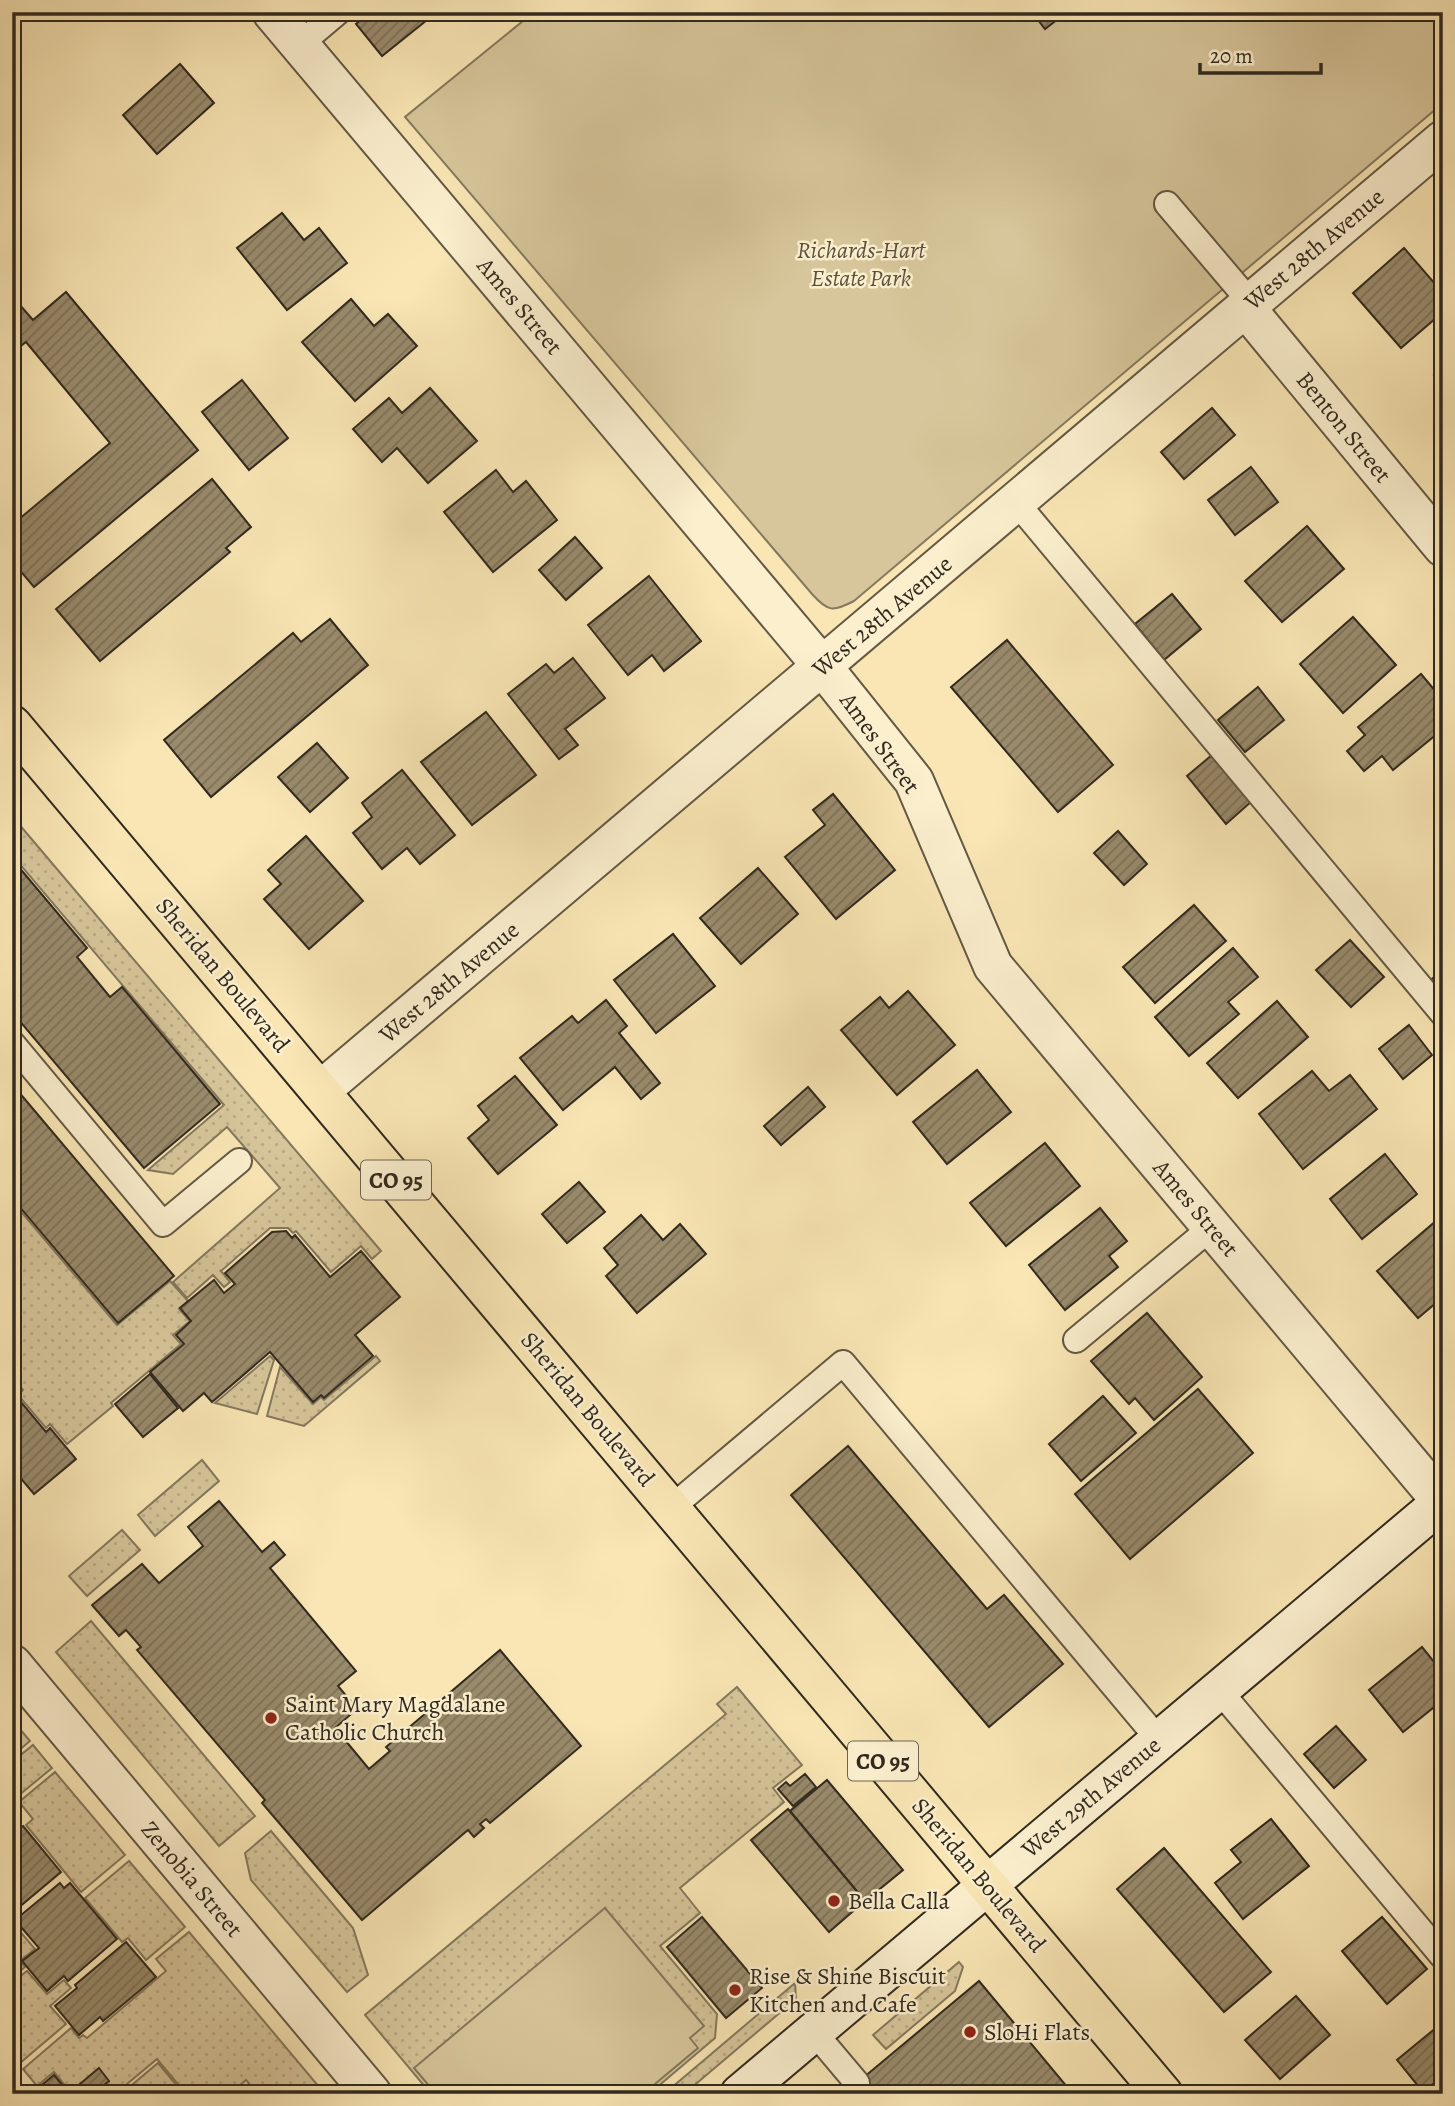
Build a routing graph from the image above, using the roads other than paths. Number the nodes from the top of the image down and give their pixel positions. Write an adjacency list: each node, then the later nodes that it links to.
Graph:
1 (272, 12): 3 (street, Ames Street)
2 (338, 12): 3 (lane)
3 (299, 45): 9 (street, Ames Street)
4 (1443, 140): 6 (street, West 28th Avenue)
5 (1167, 204): 6 (lane)
6 (1248, 305): 7 (street, West 28th Avenue); 8 (street, Benton Street)
7 (1016, 502): 9 (street, West 28th Avenue); 11 (lane)
8 (1443, 547)
9 (822, 666): 13 (street, West 28th Avenue); 15 (street, Ames Street)
10 (12, 725): 13 (main road, Sheridan Boulevard / CO 95)
11 (1443, 1014)
12 (12, 1043): 14 (lane)
13 (320, 1091): 18 (main road, Sheridan Boulevard / CO 95)
14 (239, 1161)
15 (1212, 1227): 16 (lane); 17 (street, Ames Street)
16 (1076, 1340)
17 (1442, 1502): 20 (street, West 29th Avenue)
18 (671, 1508): 21 (lane); 22 (main road, Sheridan Boulevard / CO 95)
19 (12, 1664): 27 (street, Zenobia Street)
20 (1219, 1690): 21 (street, West 29th Avenue); 23 (lane)
21 (1159, 1740): 22 (street, West 29th Avenue)
22 (988, 1885): 24 (street, West 29th Avenue); 28 (main road, Sheridan Boulevard / CO 95)
23 (1443, 1957)
24 (814, 2032): 25 (lane); 26 (street, West 29th Avenue)
25 (857, 2083)
26 (757, 2089)
27 (372, 2094)
28 (1163, 2094)

